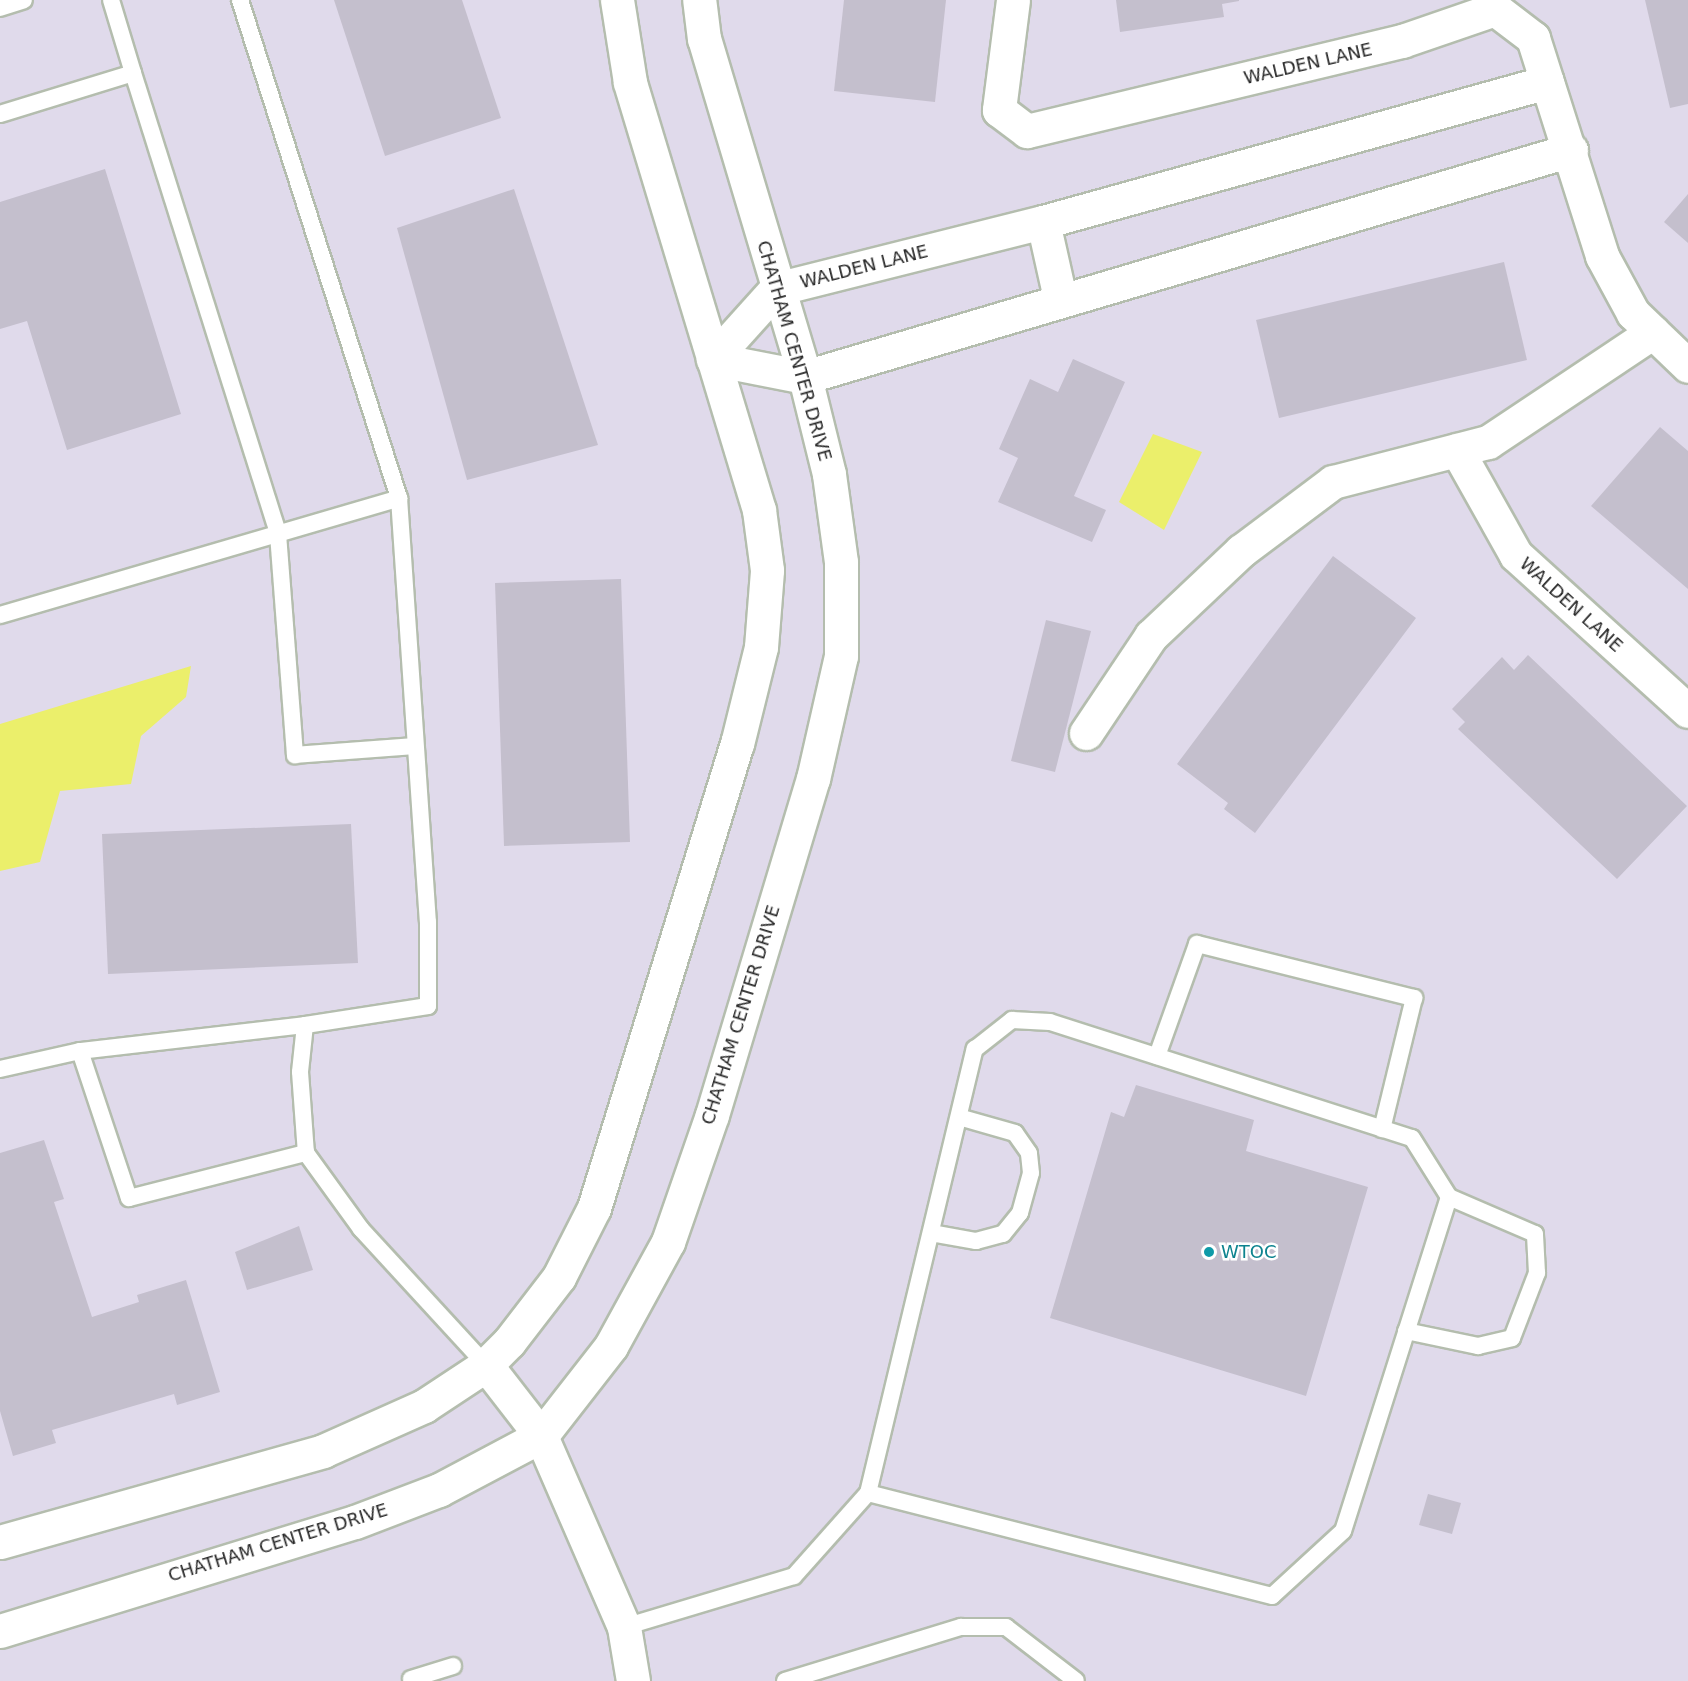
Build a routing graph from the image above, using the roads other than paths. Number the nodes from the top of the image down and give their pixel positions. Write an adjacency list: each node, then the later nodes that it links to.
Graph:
1 (24, 0): 7 (lane)
2 (111, 0): 8 (lane)
3 (240, 0): 20 (lane)
4 (617, 0): 16 (street)
5 (699, 0): 13 (street, CHATHAM CENTER DRIVE)
6 (1013, 0): 9 (street, WALDEN LANE)
7 (0, 8)
8 (133, 73): 10 (lane); 21 (lane)
9 (1547, 82): 11 (street, WALDEN LANE); 12 (street, WALDEN LANE)
10 (0, 114)
11 (1571, 150): 14 (street); 15 (street, WALDEN LANE)
12 (1043, 222): 13 (street, WALDEN LANE); 14 (street)
13 (776, 289): 16 (street, WALDEN LANE); 18 (street, CHATHAM CENTER DRIVE)
14 (1060, 298): 18 (street)
15 (1653, 332): 17 (street, WALDEN LANE); 19 (street)
16 (713, 358): 18 (street); 36 (street)
17 (1688, 366)
18 (805, 377): 37 (street, CHATHAM CENTER DRIVE)
19 (1457, 450): 23 (street, WALDEN LANE); 24 (street)
20 (399, 498): 21 (lane); 25 (lane)
21 (278, 534): 22 (lane); 25 (lane)
22 (0, 615)
23 (1688, 711)
24 (1086, 733)
25 (414, 746): 26 (lane)
26 (305, 1025): 27 (lane); 32 (lane)
27 (80, 1051): 29 (lane); 32 (lane)
28 (1157, 1056): 30 (lane); 31 (lane); 31 (lane)
29 (0, 1069)
30 (959, 1117): 34 (lane); 34 (lane)
31 (1382, 1129): 33 (lane)
32 (306, 1153): 36 (lane)
33 (1449, 1197): 35 (lane); 35 (lane)
34 (931, 1233): 38 (lane)
35 (1406, 1331): 38 (lane)
36 (486, 1365): 37 (street); 39 (street)
37 (541, 1436): 40 (street); 41 (street, CHATHAM CENTER DRIVE)
38 (868, 1493): 40 (lane)
39 (0, 1542)
40 (624, 1627): 44 (street)
41 (0, 1631)
42 (453, 1666): 43 (lane)
43 (408, 1680)
44 (633, 1681)
45 (785, 1681): 46 (lane)
46 (1076, 1681)

